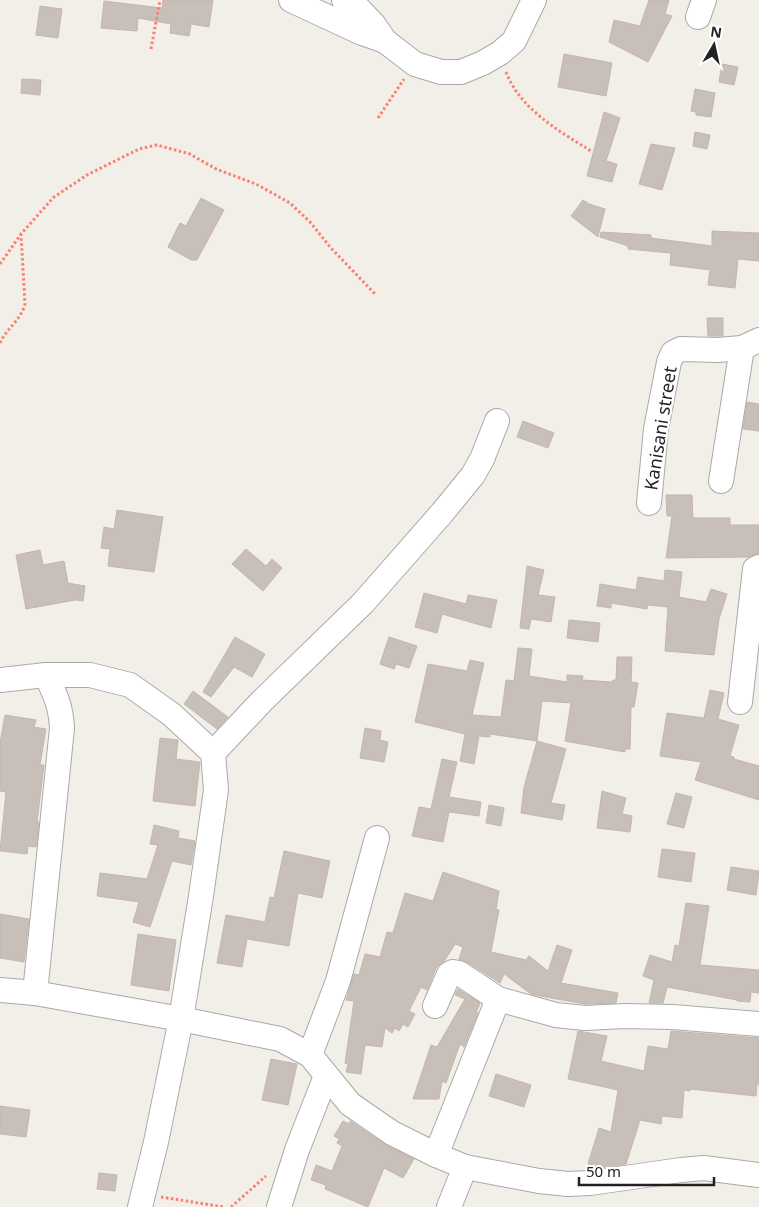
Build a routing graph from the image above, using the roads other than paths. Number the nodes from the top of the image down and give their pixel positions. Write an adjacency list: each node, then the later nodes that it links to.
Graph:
1 (291, 0): 4 (street)
2 (344, 0): 4 (street)
3 (534, 0): 4 (street)
4 (385, 41)
5 (751, 344): 7 (street); 8 (street, Kanisani street)
6 (496, 421): 13 (street)
7 (721, 481)
8 (649, 503)
9 (759, 567): 12 (street)
10 (46, 675): 11 (street); 13 (street); 16 (street)
11 (0, 680)
12 (740, 702)
13 (213, 753): 19 (street)
14 (377, 838): 21 (street)
15 (0, 990): 16 (street)
16 (35, 993): 19 (street)
17 (498, 999): 18 (street); 20 (street); 23 (street)
18 (435, 1006)
19 (181, 1019): 21 (street); 26 (street)
20 (759, 1024)
21 (310, 1055): 22 (street)
22 (326, 1076): 23 (street); 27 (street)
23 (436, 1155): 24 (street)
24 (465, 1167): 25 (street); 28 (street)
25 (759, 1175)
26 (142, 1200)
27 (279, 1207)
28 (449, 1207)

